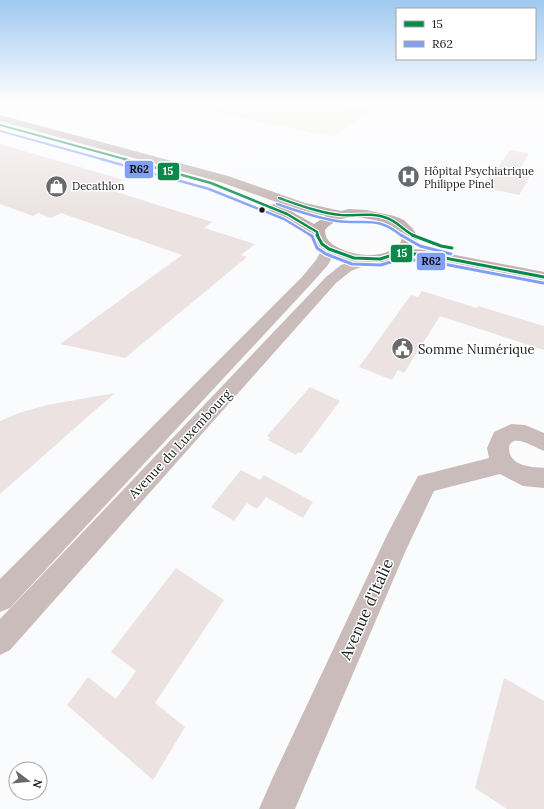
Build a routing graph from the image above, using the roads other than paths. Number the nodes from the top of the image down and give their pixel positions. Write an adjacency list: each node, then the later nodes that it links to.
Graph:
1 (46, 138): 4 (main road)
2 (73, 138): 3 (main road)
3 (342, 215): 4 (main road); 5 (main road)
4 (318, 232): 6 (main road)
5 (408, 233): 7 (main road); 9 (main road)
6 (329, 249): 8 (main road); 14 (street, Avenue du Luxembourg)
7 (399, 253): 8 (main road); 10 (main road)
8 (369, 259): 15 (street, Avenue du Luxembourg)
9 (544, 268)
10 (544, 277)
11 (544, 442): 12 (street)
12 (503, 464): 13 (street); 16 (street, Avenue d'Italie)
13 (544, 478)
14 (0, 598)
15 (0, 640)
16 (277, 809)

